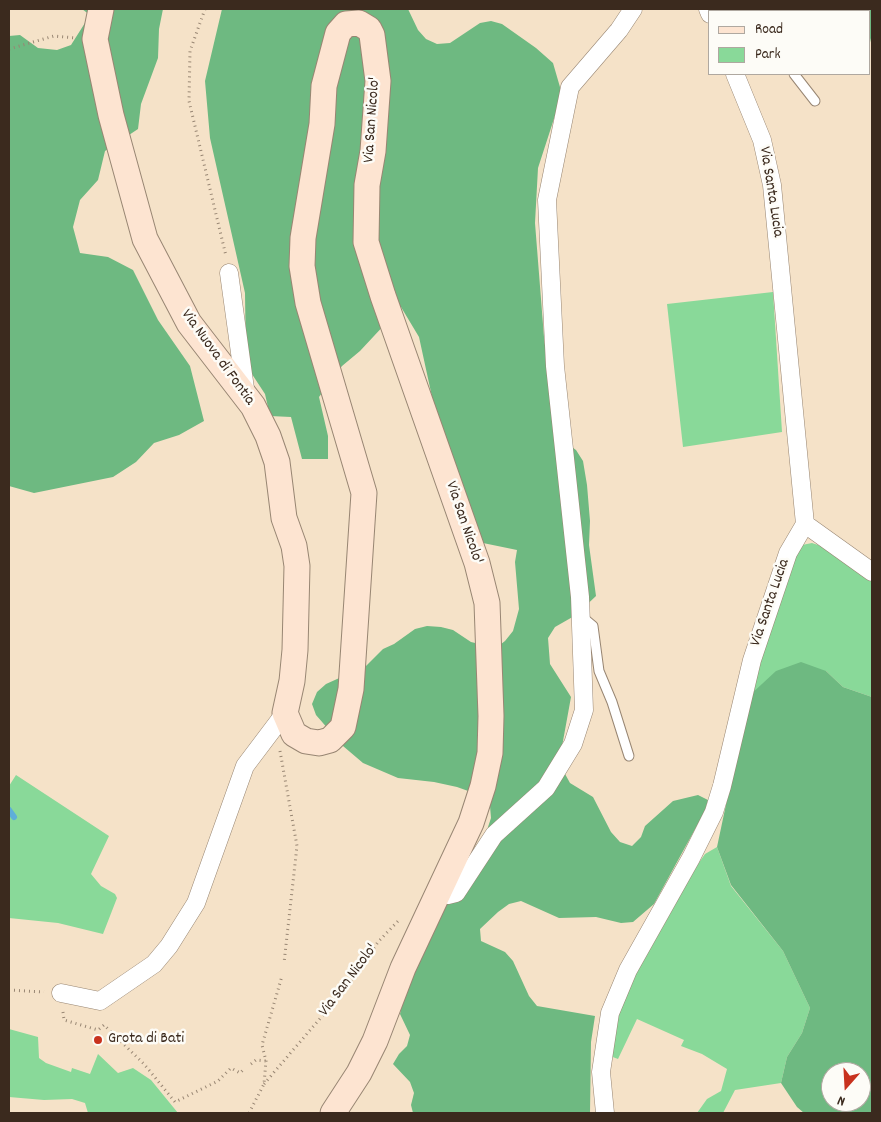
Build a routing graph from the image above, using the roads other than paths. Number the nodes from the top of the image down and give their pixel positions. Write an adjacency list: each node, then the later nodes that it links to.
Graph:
1 (101, 9): 7 (street, Via Nuova di Fontia)
2 (633, 9): 10 (street)
3 (735, 75): 8 (street, Via Santa Lucia)
4 (795, 75): 5 (lane)
5 (815, 101)
6 (229, 273): 7 (street)
7 (246, 396): 11 (street, Via Nuova di Fontia)
8 (805, 524): 9 (street); 16 (street, Via Santa Lucia)
9 (872, 572)
10 (581, 616): 12 (lane); 13 (street)
11 (286, 719): 13 (street, Via San Nicolo'); 14 (street)
12 (629, 756)
13 (442, 887): 15 (street, Via San Nicolo')
14 (61, 993)
15 (333, 1113)
16 (605, 1113)

